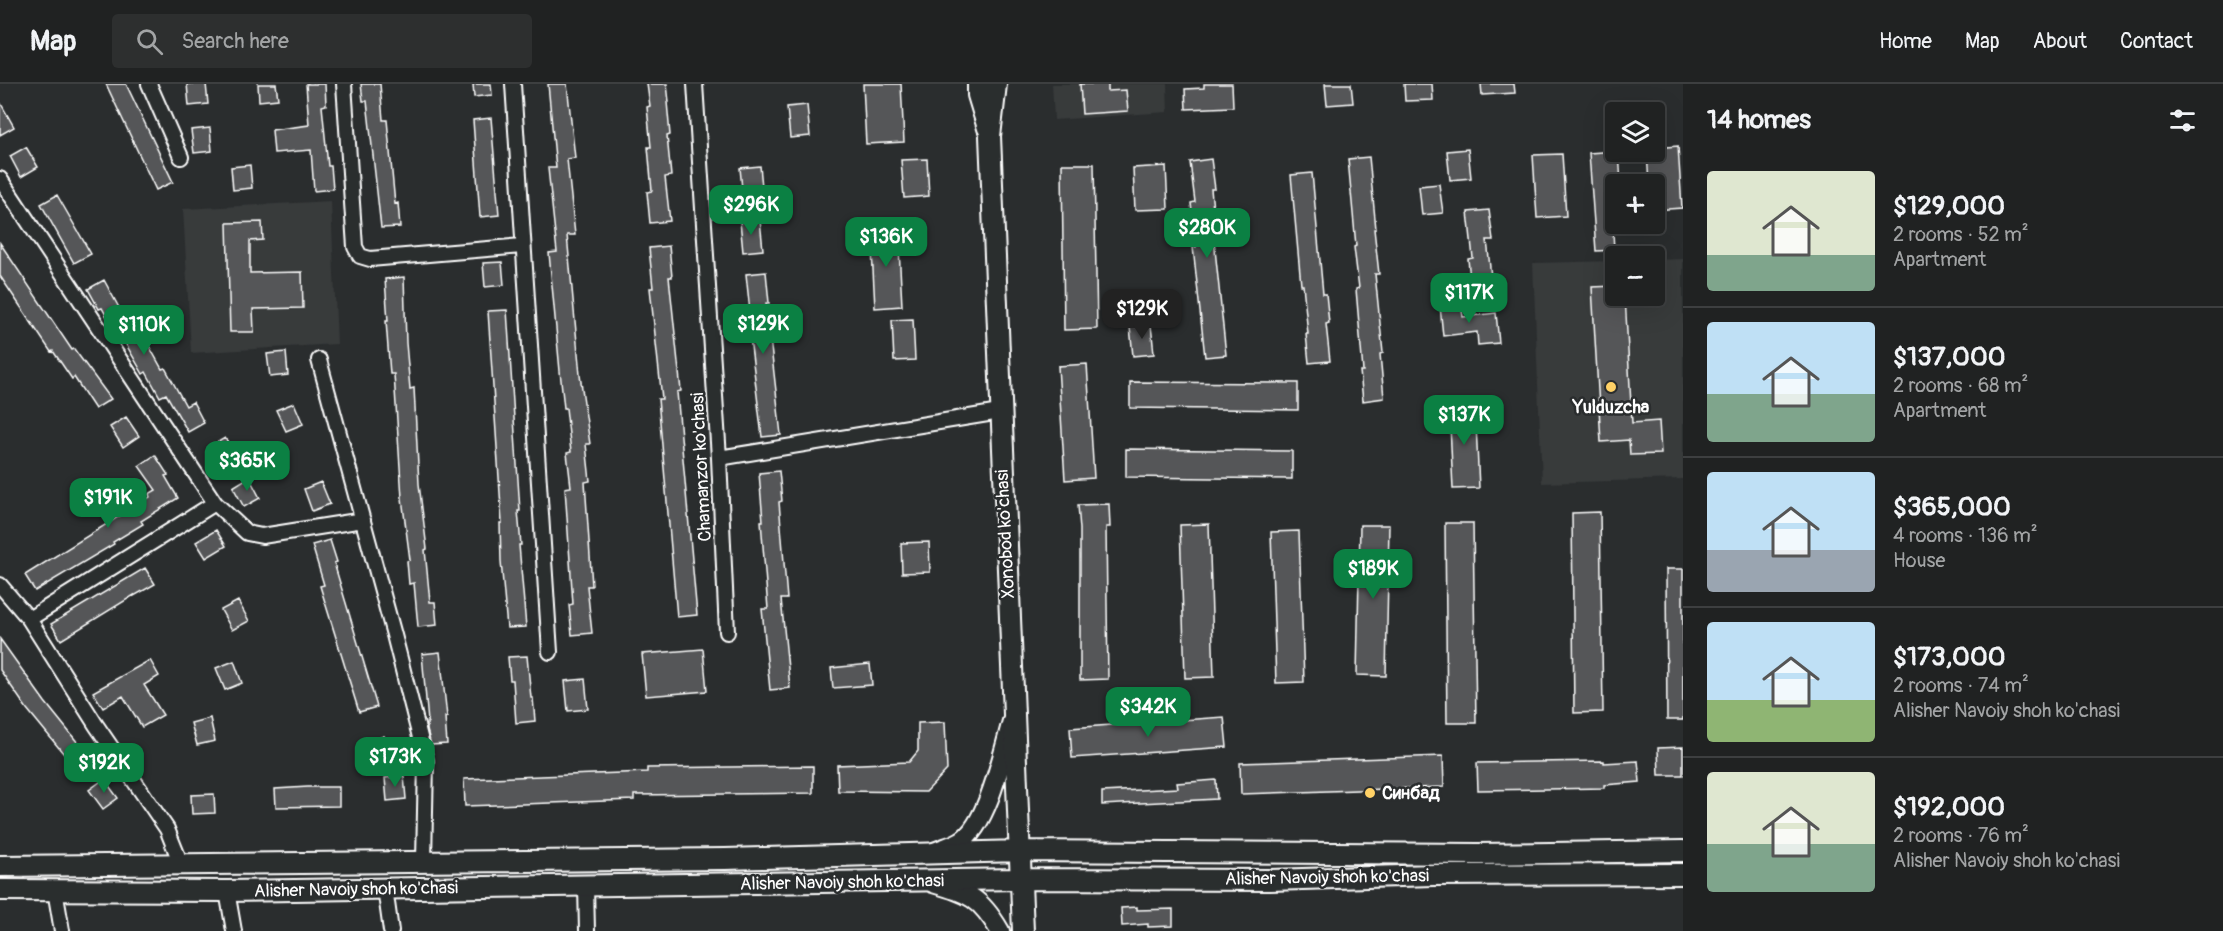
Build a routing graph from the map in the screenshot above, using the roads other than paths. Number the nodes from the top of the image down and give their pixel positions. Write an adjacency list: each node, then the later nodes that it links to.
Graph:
1 (149, 84): 8 (street)
2 (344, 84): 10 (street)
3 (513, 84): 10 (street)
4 (695, 84): 13 (street, Chamanzor ko'chasi)
5 (978, 84): 7 (main road, Xonobod ko'chasi)
6 (996, 84): 7 (main road, Xonobod ko'chasi)
7 (990, 136): 12 (main road, Xonobod ko'chasi)
8 (181, 157)
9 (0, 179): 14 (street)
10 (522, 246): 19 (street)
11 (319, 360): 15 (street)
12 (1000, 412): 13 (street); 20 (main road, Xonobod ko'chasi)
13 (719, 458): 18 (street, Chamanzor ko'chasi)
14 (215, 503): 15 (street); 17 (street)
15 (363, 519): 25 (street)
16 (0, 585): 17 (street)
17 (29, 619): 27 (street)
18 (727, 632)
19 (550, 652)
20 (1014, 717): 21 (main road, Xonobod ko'chasi); 24 (street)
21 (1020, 851): 23 (main road, Alisher Navoiy shoh ko'chasi); 24 (main road, Alisher Navoiy shoh ko'chasi); 31 (main road, Xonobod ko'chasi)
22 (1683, 851): 23 (main road, Alisher Navoiy shoh ko'chasi)
23 (1431, 853): 30 (street)
24 (927, 855): 25 (main road, Alisher Navoiy shoh ko'chasi)
25 (424, 861): 26 (main road, Alisher Navoiy shoh ko'chasi)
26 (269, 862): 27 (main road, Alisher Navoiy shoh ko'chasi); 38 (street)
27 (181, 864): 28 (main road, Alisher Navoiy shoh ko'chasi)
28 (0, 866)
29 (1683, 874): 30 (main road, Alisher Navoiy shoh ko'chasi)
30 (1433, 875): 31 (main road, Alisher Navoiy shoh ko'chasi)
31 (1021, 879): 32 (main road, Alisher Navoiy shoh ko'chasi); 44 (main road, Xonobod ko'chasi)
32 (926, 880): 33 (main road, Alisher Navoiy shoh ko'chasi); 43 (street)
33 (586, 886): 34 (main road, Alisher Navoiy shoh ko'chasi); 42 (street)
34 (385, 888): 38 (main road, Alisher Navoiy shoh ko'chasi); 41 (street)
35 (0, 890): 36 (main road, Alisher Navoiy shoh ko'chasi)
36 (54, 890): 37 (main road, Alisher Navoiy shoh ko'chasi); 39 (street)
37 (227, 891): 38 (main road, Alisher Navoiy shoh ko'chasi); 40 (street)
38 (268, 891)
39 (62, 931)
40 (234, 931)
41 (391, 931)
42 (587, 931)
43 (1000, 931)
44 (1023, 931)

